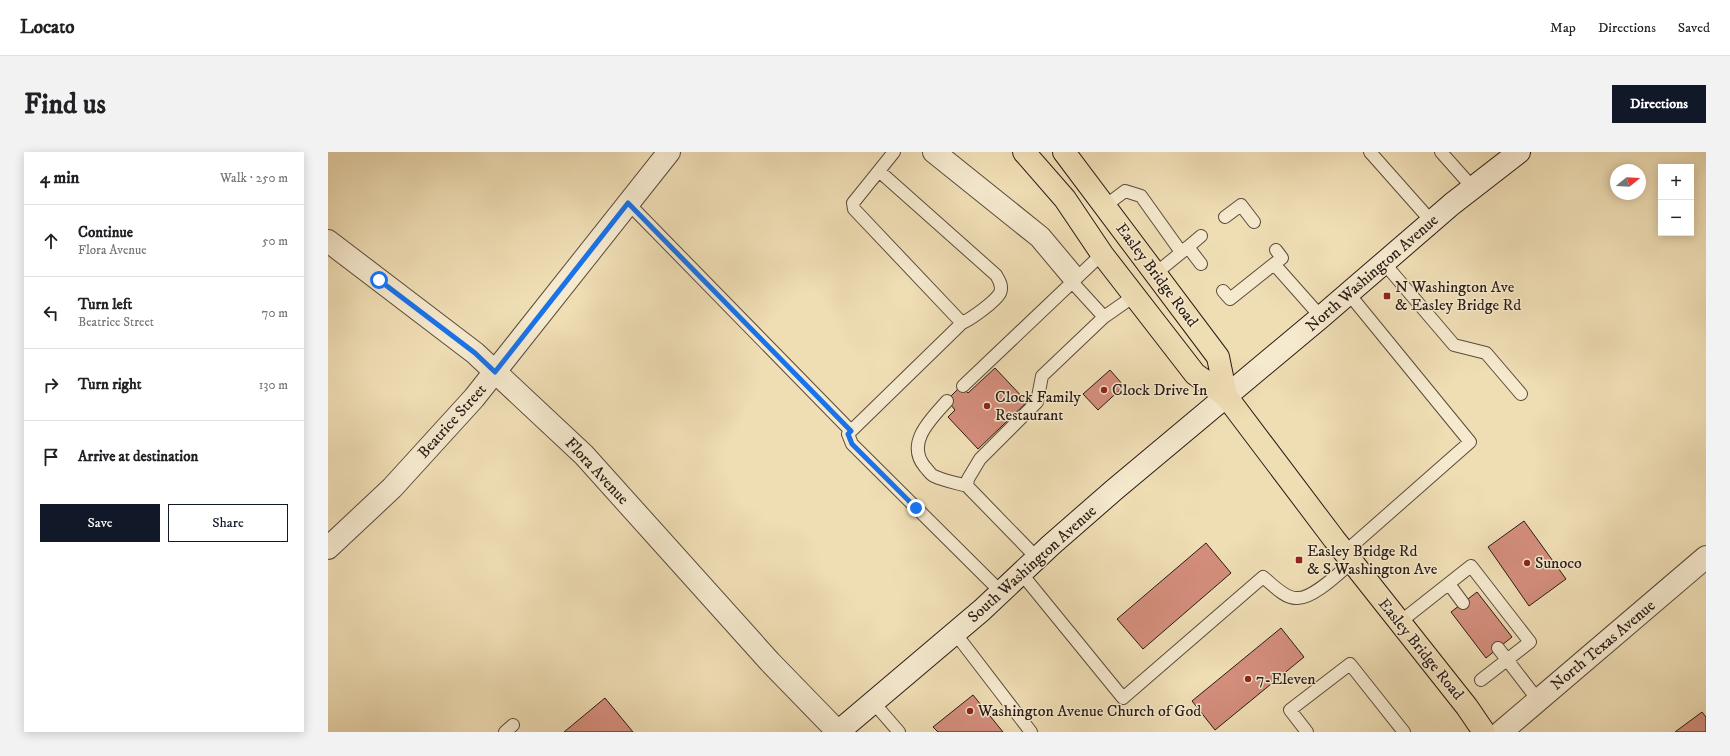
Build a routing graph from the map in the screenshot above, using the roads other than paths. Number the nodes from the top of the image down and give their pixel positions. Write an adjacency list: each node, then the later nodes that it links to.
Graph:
1 (669, 152): 11 (street, Beatrice Street)
2 (894, 152): 9 (lane)
3 (934, 152): 25 (street)
4 (1024, 152): 20 (highway, Easley Bridge Road)
5 (1370, 152): 15 (lane)
6 (1441, 152): 10 (lane)
7 (1519, 152): 10 (street, North Washington Avenue)
8 (1070, 155): 12 (highway, Easley Bridge Road)
9 (879, 171): 31 (lane); 31 (lane)
10 (1473, 188): 15 (street, North Washington Avenue)
11 (628, 203): 32 (street, Beatrice Street); 37 (lane)
12 (1105, 206): 18 (lane); 24 (highway, Easley Bridge Road)
13 (1225, 217): 14 (lane)
14 (1254, 222)
15 (1432, 222): 21 (street, North Washington Avenue)
16 (1201, 236): 18 (lane)
17 (328, 241): 32 (street, Flora Avenue)
18 (1184, 250): 22 (lane); 24 (lane)
19 (1276, 250): 23 (lane)
20 (1102, 254): 25 (lane); 28 (highway, Easley Bridge Road)
21 (1384, 262): 27 (street, North Washington Avenue); 34 (lane)
22 (1201, 264)
23 (1274, 264): 26 (lane); 30 (lane)
24 (1156, 273): 35 (highway, Easley Bridge Road)
25 (1072, 278): 29 (lane); 33 (lane)
26 (1223, 291)
27 (1349, 294): 30 (street, North Washington Avenue); 40 (lane)
28 (1134, 296): 29 (lane); 35 (highway, Easley Bridge Road)
29 (1104, 317): 38 (lane)
30 (1321, 317): 35 (street, North Washington Avenue)
31 (962, 323): 37 (lane)
32 (495, 372): 39 (street, Beatrice Street); 54 (street, Flora Avenue)
33 (963, 386)
34 (1521, 394)
35 (1226, 396): 40 (highway, Easley Bridge Road); 41 (street, South Washington Avenue)
36 (947, 401): 38 (lane)
37 (851, 431): 45 (lane)
38 (967, 486): 41 (lane)
39 (328, 548)
40 (1348, 557): 43 (lane); 47 (highway, Easley Bridge Road)
41 (1037, 558): 43 (street, South Washington Avenue)
42 (1706, 558): 52 (street, North Texas Avenue)
43 (1021, 573): 45 (street, South Washington Avenue)
44 (1449, 584): 46 (lane); 47 (lane); 50 (lane)
45 (1001, 592): 48 (street, South Washington Avenue)
46 (1463, 603)
47 (1400, 622): 59 (highway, Easley Bridge Road)
48 (955, 633): 53 (street, South Washington Avenue); 56 (lane)
49 (1498, 648): 50 (lane)
50 (1507, 660): 51 (lane); 52 (lane)
51 (1481, 680)
52 (1538, 700): 60 (street, North Texas Avenue)
53 (873, 702): 54 (street, South Washington Avenue); 55 (lane)
54 (838, 732)
55 (899, 732)
56 (1030, 732)
57 (1307, 732): 58 (lane)
58 (1404, 732)
59 (1484, 732)
60 (1501, 732)

